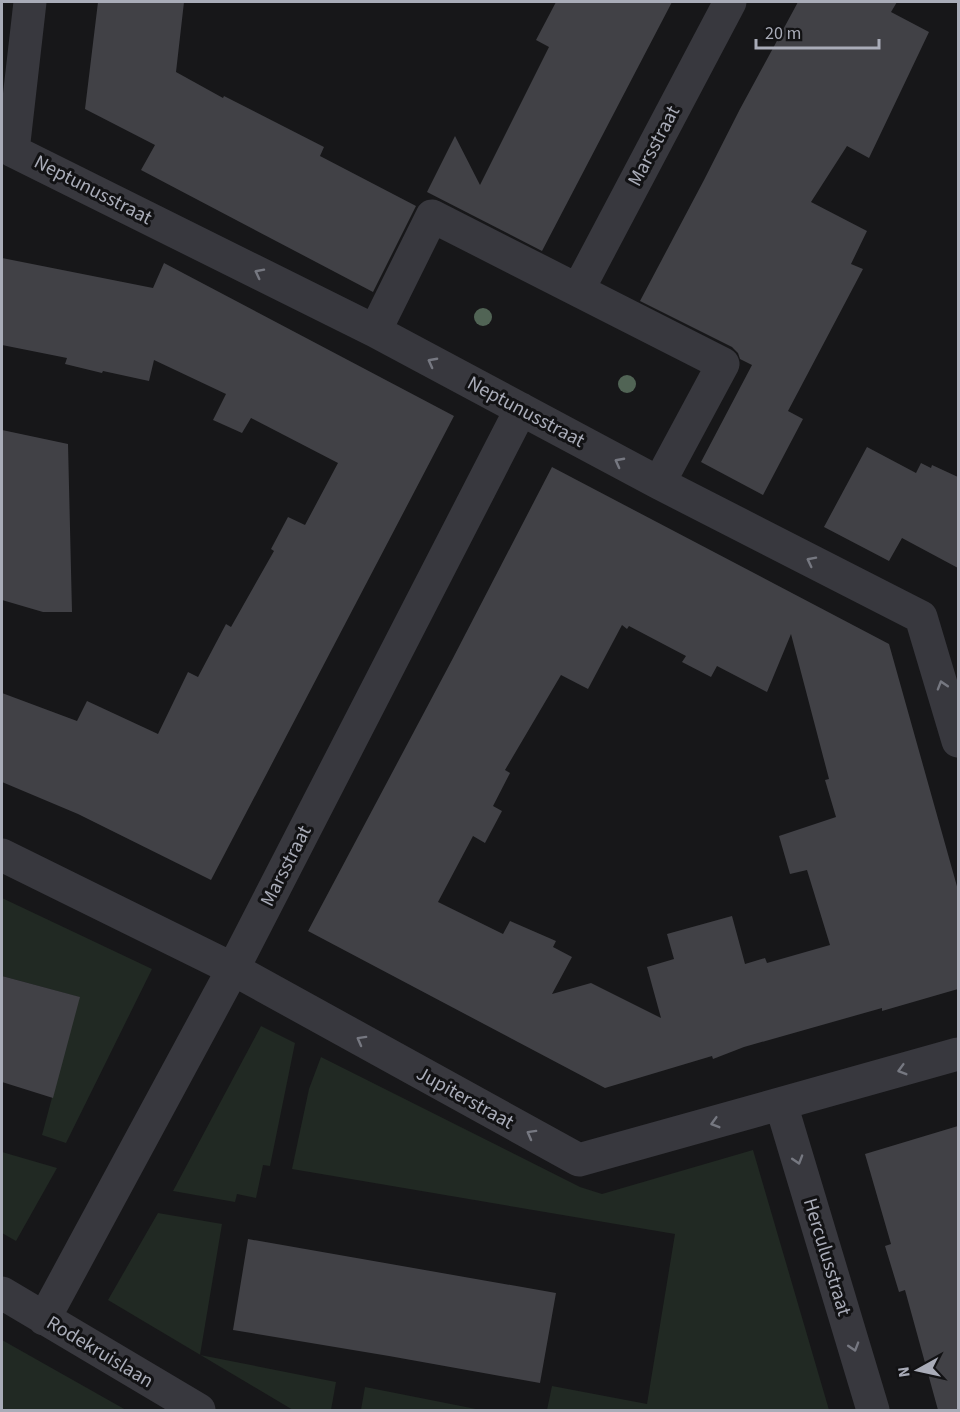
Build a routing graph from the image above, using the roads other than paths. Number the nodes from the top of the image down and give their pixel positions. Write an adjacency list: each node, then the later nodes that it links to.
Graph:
1 (730, 2): 4 (street, Marsstraat)
2 (20, 19): 3 (street)
3 (5, 148): 5 (street, Neptunusstraat, one-way to 3)
4 (578, 290): 5 (street); 7 (street)
5 (375, 331): 6 (street, Neptunusstraat, one-way to 5)
6 (521, 409): 7 (street, Neptunusstraat, one-way to 6); 10 (street, Marsstraat)
7 (659, 483): 8 (street, Neptunusstraat, one-way to 7)
8 (958, 741)
9 (2, 855): 10 (street, Jupiterstraat)
10 (233, 969): 12 (street, Jupiterstraat, one-way to 10); 14 (street, Marsstraat)
11 (958, 1054): 12 (street, Jupiterstraat, one-way to 12)
12 (781, 1104): 16 (street, Herculusstraat, one-way to 16)
13 (2, 1293): 14 (street, Rodekruislaan)
14 (44, 1319): 15 (street, Rodekruislaan)
15 (199, 1410)
16 (873, 1410)

